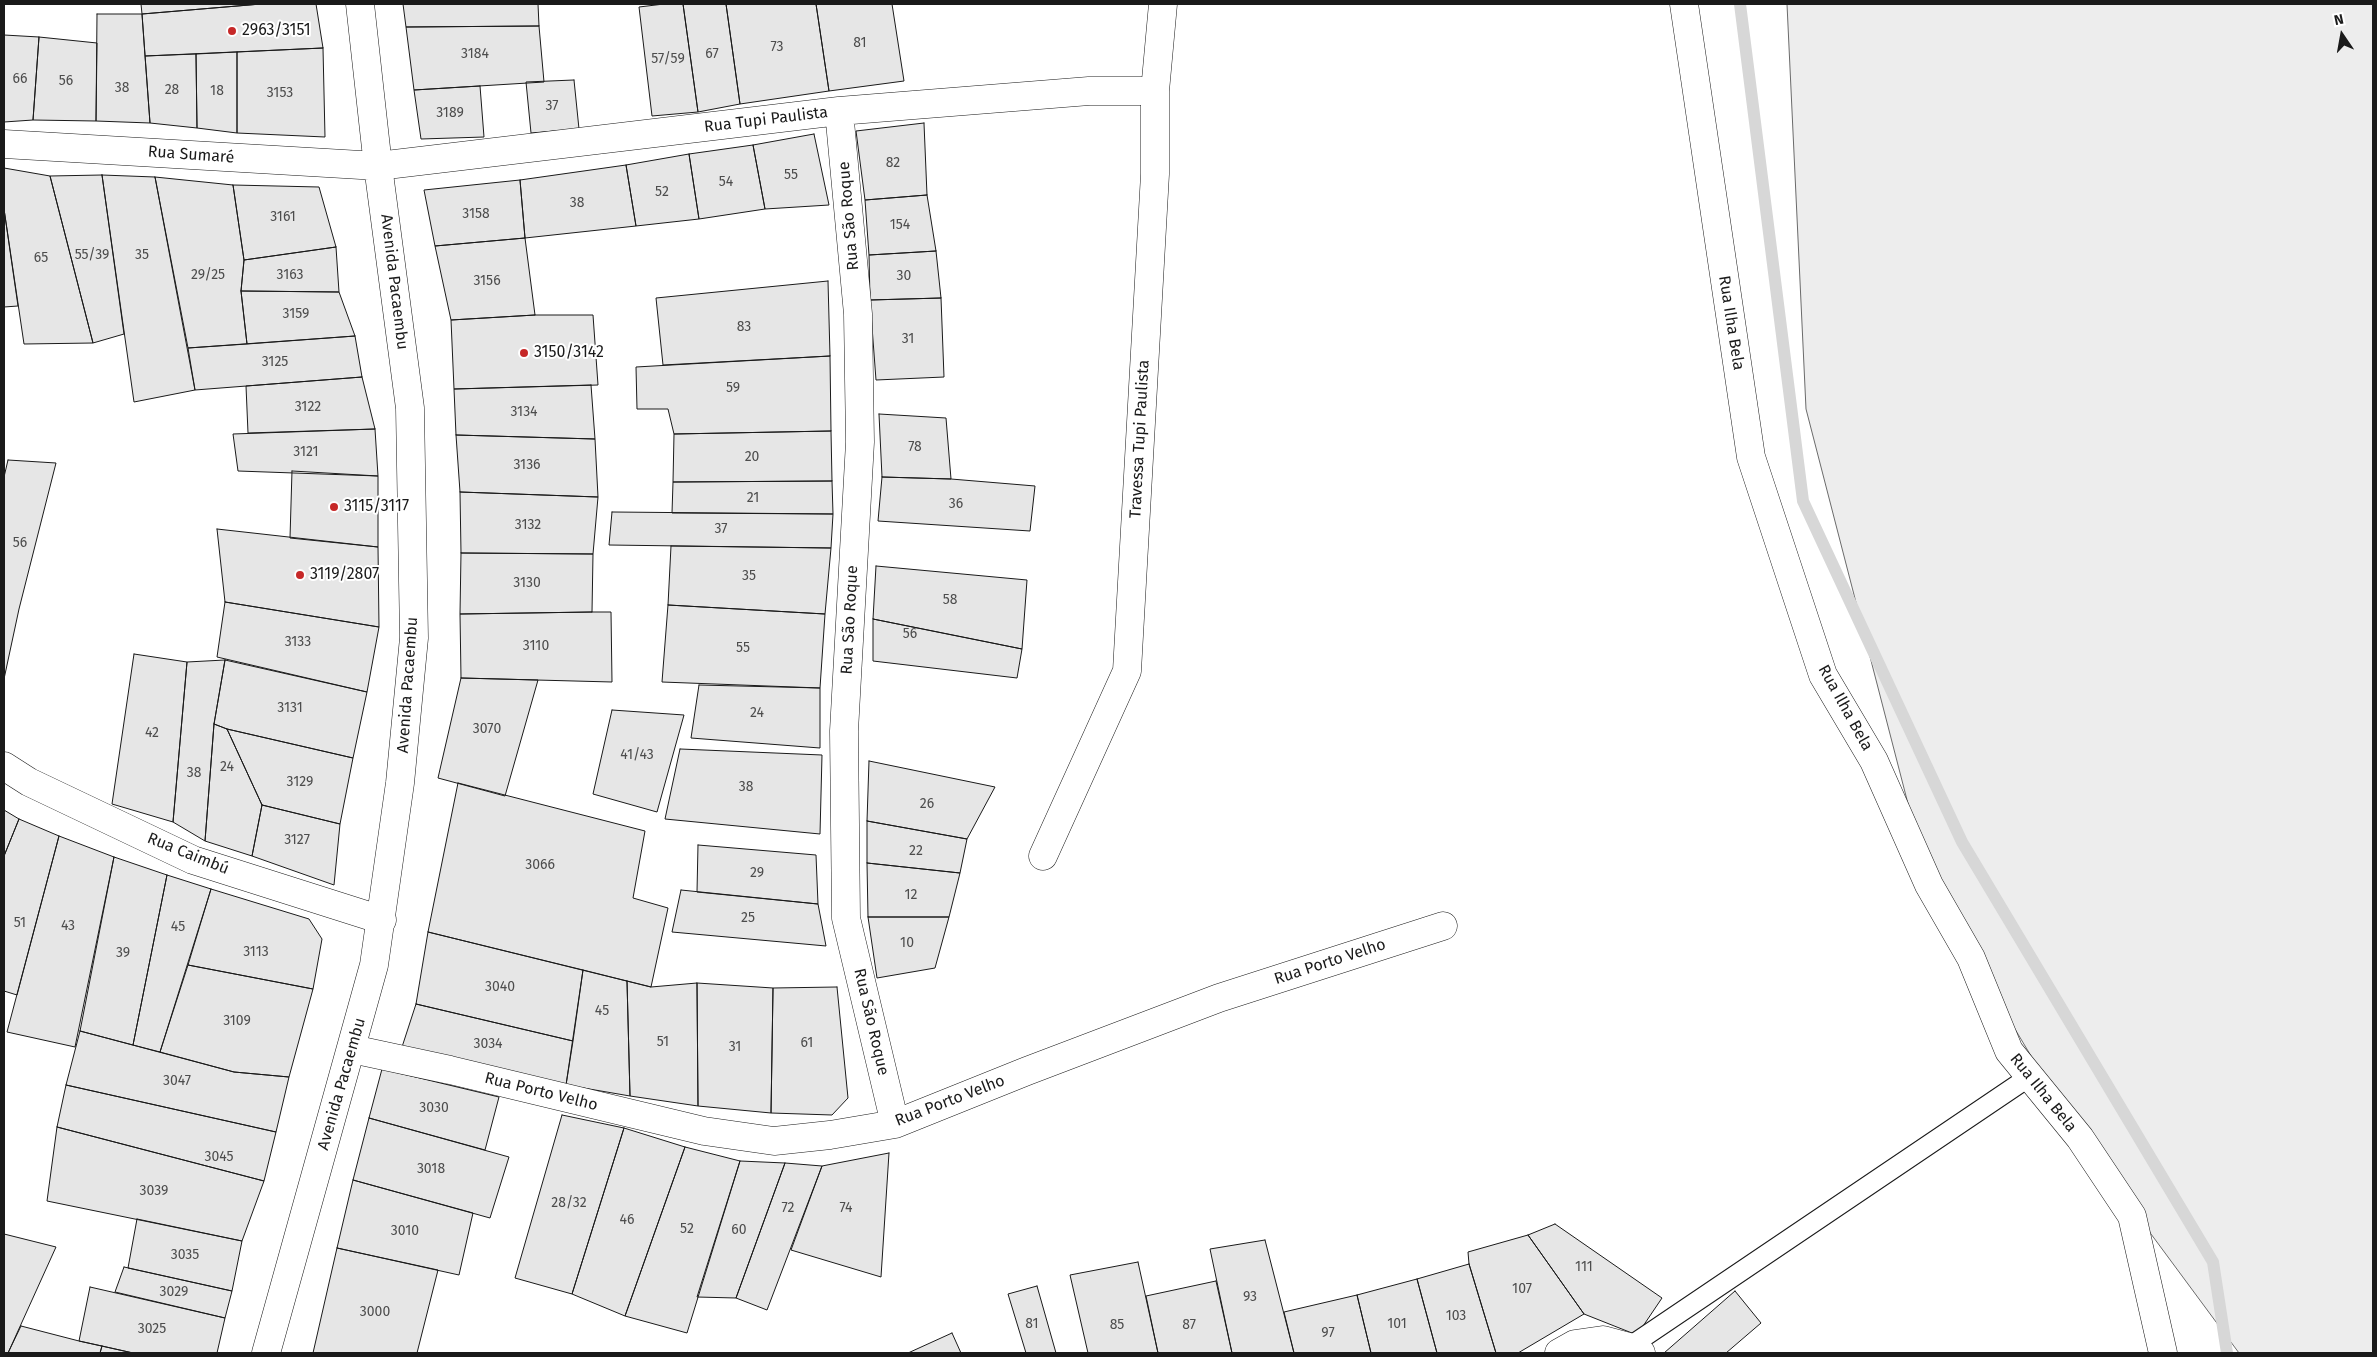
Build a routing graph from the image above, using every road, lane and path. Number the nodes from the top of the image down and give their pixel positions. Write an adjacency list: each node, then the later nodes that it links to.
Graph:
1 (360, 4): 7 (street, Avenida Pacaembu)
2 (1162, 4): 4 (street, Travessa Tupi Paulista)
3 (1684, 4): 13 (street, Rua Ilha Bela)
4 (1155, 92): 5 (street, Rua Tupi Paulista); 9 (street, Travessa Tupi Paulista)
5 (838, 111): 7 (street, Rua Tupi Paulista); 14 (street, Rua São Roque)
6 (4, 144): 7 (street, Rua Sumaré)
7 (378, 166): 10 (street, Avenida Pacaembu)
8 (4, 766): 10 (street, Rua Caimbú)
9 (1043, 856)
10 (382, 920): 12 (street, Avenida Pacaembu)
11 (1443, 926): 14 (street, Rua Porto Velho)
12 (352, 1049): 14 (street, Rua Porto Velho); 16 (street, Avenida Pacaembu)
13 (2029, 1077): 15 (lane); 18 (street, Rua Ilha Bela)
14 (895, 1124)
15 (1635, 1350): 17 (street)
16 (266, 1353)
17 (1559, 1353)
18 (2163, 1353)

